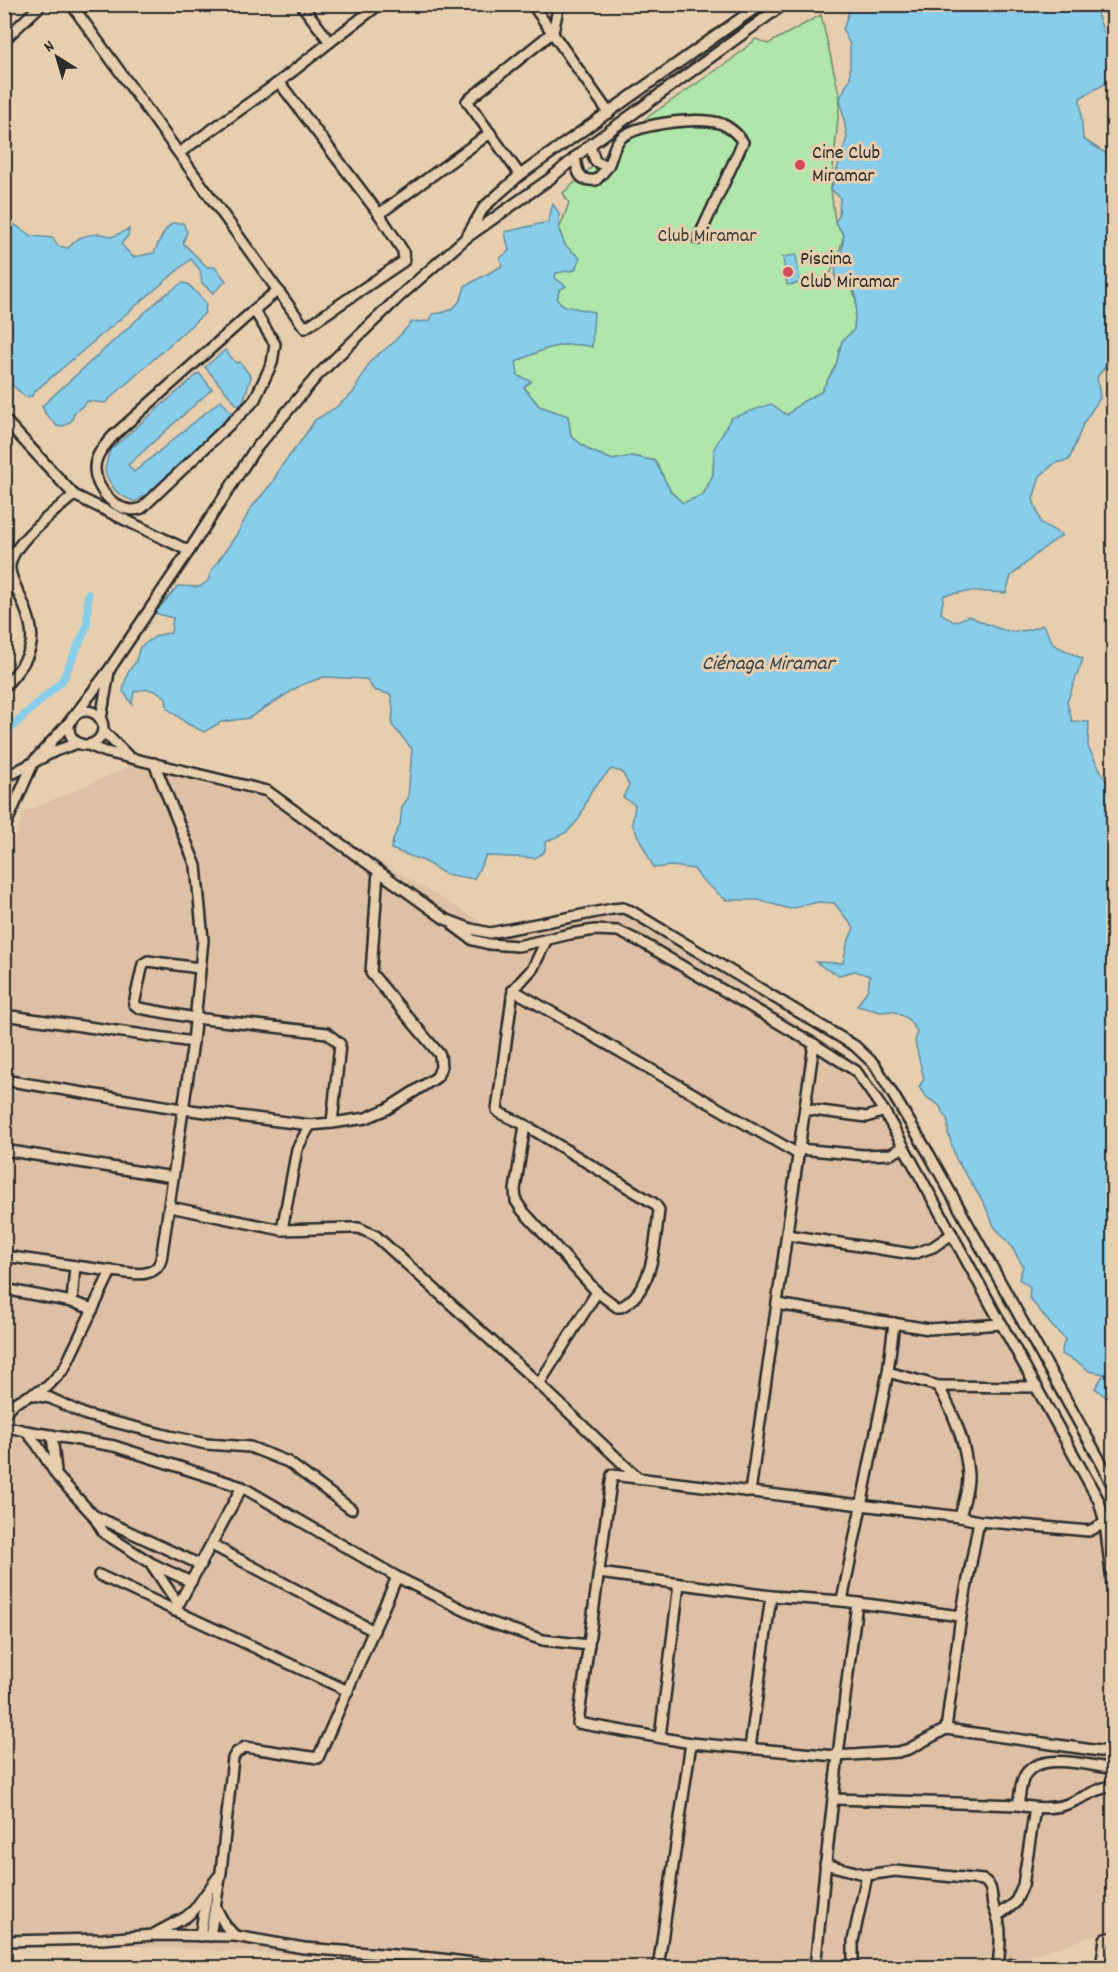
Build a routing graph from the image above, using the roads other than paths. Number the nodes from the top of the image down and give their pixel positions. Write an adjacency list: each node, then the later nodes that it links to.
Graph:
1 (42, 4): 10 (street)
2 (71, 4): 16 (street)
3 (302, 4): 11 (street)
4 (380, 4): 11 (street)
5 (532, 4): 9 (street)
6 (559, 4): 9 (street)
7 (760, 4): 13 (street)
8 (784, 4): 15 (street)
9 (553, 32): 13 (street); 14 (street)
10 (4, 40)
11 (330, 42): 12 (street)
12 (279, 82): 16 (street); 20 (street)
13 (609, 113): 19 (street)
14 (490, 133): 19 (street); 20 (street)
15 (590, 145): 17 (street); 18 (street)
16 (179, 153): 23 (street)
17 (575, 157): 18 (street); 21 (street)
18 (608, 165): 22 (street)
19 (520, 175): 21 (street)
20 (379, 214): 23 (street)
21 (466, 238): 27 (street)
22 (699, 239)
23 (278, 290): 24 (street)
24 (254, 310): 24 (street)
25 (4, 419): 26 (street)
26 (74, 495): 27 (street); 29 (street)
27 (189, 551): 28 (street)
28 (109, 670): 30 (street); 31 (street)
29 (4, 687)
30 (72, 719): 31 (street); 33 (street); 35 (street)
31 (101, 719): 32 (street)
32 (103, 731): 33 (street); 34 (street)
33 (83, 744): 34 (street); 35 (street)
34 (130, 758): 36 (street)
35 (34, 761): 37 (street); 38 (street)
36 (154, 763): 39 (street); 42 (street)
37 (4, 778)
38 (4, 829)
39 (378, 871): 40 (street); 52 (street)
40 (445, 919): 41 (street); 85 (street)
41 (546, 941): 43 (street); 47 (street)
42 (200, 968): 45 (street); 45 (street)
43 (513, 990): 54 (street); 57 (street)
44 (4, 1015): 46 (street)
45 (195, 1018): 46 (street); 52 (street)
46 (193, 1042): 49 (street)
47 (814, 1044): 50 (street); 51 (street)
48 (4, 1080): 49 (street)
49 (183, 1109): 53 (street); 58 (street)
50 (805, 1109): 51 (street); 57 (street)
51 (884, 1112): 55 (street)
52 (332, 1123): 53 (street)
53 (310, 1125): 60 (street)
54 (525, 1125): 67 (street); 67 (street)
55 (904, 1147): 57 (street); 61 (street)
56 (4, 1150): 58 (street)
57 (799, 1151): 62 (street)
58 (173, 1177): 59 (street)
59 (170, 1207): 60 (street); 65 (street)
60 (282, 1230): 74 (street)
61 (952, 1234): 62 (street); 72 (street)
62 (787, 1235): 69 (street)
63 (4, 1256): 64 (street)
64 (75, 1266): 65 (street); 68 (street)
65 (111, 1271): 70 (street)
66 (4, 1289): 68 (street)
67 (597, 1292): 74 (street)
68 (72, 1302): 70 (street)
69 (777, 1304): 71 (street); 86 (street)
70 (93, 1309): 77 (street)
71 (894, 1323): 72 (street); 73 (street)
72 (1002, 1324): 76 (street)
73 (888, 1372): 75 (street); 87 (street)
74 (539, 1384): 83 (street)
75 (938, 1386): 76 (street); 90 (street)
76 (1037, 1387): 92 (street)
77 (32, 1395): 78 (street); 88 (street)
78 (4, 1415)
79 (4, 1426): 80 (street)
80 (26, 1431): 81 (street); 82 (street)
81 (52, 1435): 82 (street); 84 (street)
82 (57, 1476): 89 (street)
83 (638, 1478): 86 (street); 96 (street)
84 (242, 1487): 93 (street); 98 (street)
85 (1113, 1489)
86 (750, 1492): 87 (street)
87 (860, 1506): 90 (street); 103 (street)
88 (351, 1509)
89 (93, 1515): 94 (street); 95 (street)
90 (960, 1517): 91 (street)
91 (979, 1521): 92 (street); 106 (street)
92 (1105, 1523): 102 (street)
93 (212, 1545): 95 (street); 107 (street)
94 (151, 1563): 99 (street); 105 (street)
95 (201, 1566): 99 (street)
96 (599, 1573): 100 (street); 108 (street)
97 (99, 1575): 105 (street)
98 (397, 1577): 107 (street); 108 (street)
99 (191, 1582): 105 (street)
100 (679, 1584): 101 (street); 111 (street)
101 (771, 1596): 103 (street); 113 (street)
102 (1113, 1599)
103 (842, 1601): 104 (street)
104 (857, 1603): 106 (street); 115 (street)
105 (177, 1607): 109 (street)
106 (961, 1616): 110 (street)
107 (374, 1630): 109 (street)
108 (589, 1645): 111 (street)
109 (348, 1691): 122 (street)
110 (946, 1729): 114 (street); 115 (street)
111 (660, 1737): 112 (street)
112 (691, 1743): 113 (street); 134 (street)
113 (750, 1748): 115 (street)
114 (1113, 1753)
115 (837, 1756): 118 (street)
116 (1113, 1769): 119 (street)
117 (1113, 1785): 120 (street)
118 (834, 1799): 119 (street); 121 (street)
119 (1018, 1805): 120 (street)
120 (1035, 1808): 126 (street)
121 (825, 1864): 123 (street); 135 (street)
122 (222, 1872): 124 (street); 125 (street)
123 (867, 1875): 126 (street); 136 (street)
124 (208, 1892): 127 (street); 128 (street)
125 (215, 1905): 128 (street); 129 (street)
126 (995, 1911): 137 (street)
127 (153, 1935): 128 (street); 131 (street)
128 (205, 1936): 129 (street)
129 (235, 1936): 133 (street)
130 (1109, 1938): 138 (street)
131 (4, 1941)
132 (1012, 1964): 137 (street)
133 (514, 1968)
134 (658, 1968)
135 (815, 1968)
136 (853, 1968)
137 (999, 1968)
138 (1101, 1968)

